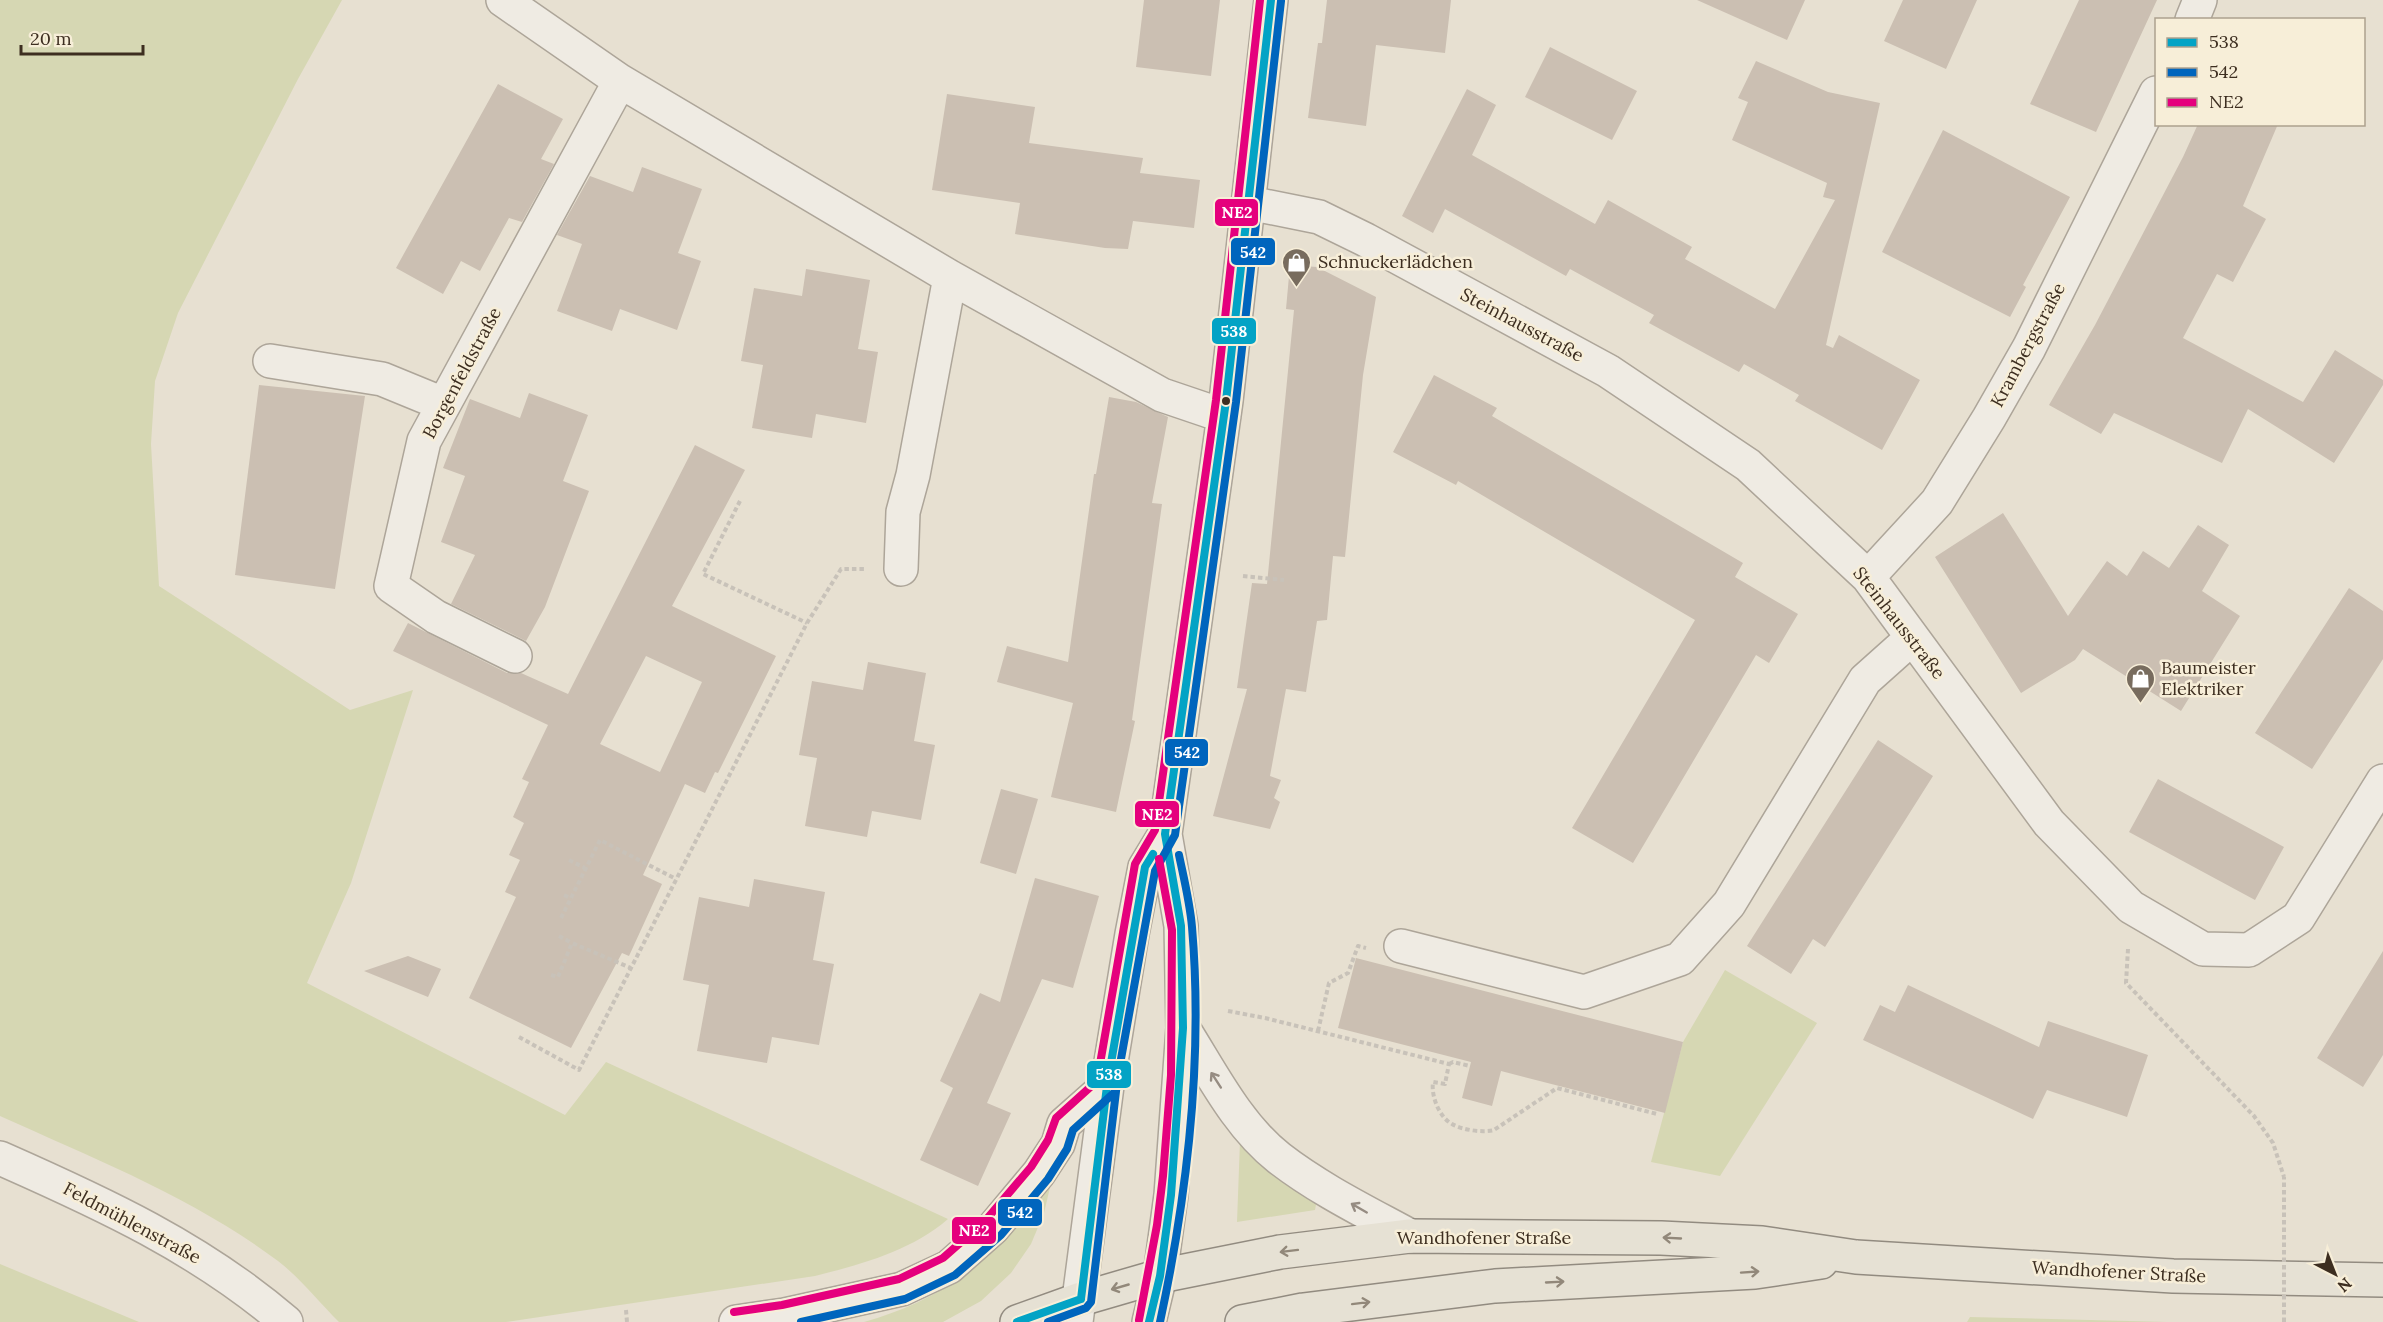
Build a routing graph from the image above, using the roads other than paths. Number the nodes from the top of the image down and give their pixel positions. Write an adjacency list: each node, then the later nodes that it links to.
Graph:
1 (503, 0): 5 (street)
2 (1271, 0): 7 (street)
3 (2200, 0): 4 (street)
4 (2193, 18)
5 (620, 81): 8 (street); 10 (street, Borgenfeldstraße)
6 (2155, 97): 13 (street, Krambergstraße)
7 (1249, 202): 11 (street); 13 (street, Steinhausstraße)
8 (950, 277): 11 (street); 12 (street)
9 (270, 361): 10 (street)
10 (444, 404): 15 (street, Borgenfeldstraße)
11 (1224, 416): 17 (street)
12 (901, 569)
13 (1868, 577): 14 (street, Steinhausstraße)
14 (1912, 638): 16 (street, Steinhausstraße); 18 (street)
15 (515, 656)
16 (2383, 781)
17 (1165, 834): 19 (street); 20 (street)
18 (1401, 946)
19 (1183, 1028): 22 (street, one-way to 19); 24 (street)
20 (1107, 1086): 26 (street); 28 (street)
21 (0, 1158): 27 (street, Feldmühlenstraße)
22 (1410, 1236): 23 (main road, Wandhofener Straße, one-way to 22); 24 (main road, Wandhofener Straße, one-way to 24)
23 (1856, 1257): 25 (main road, Wandhofener Straße); 31 (main road, Wandhofener Straße, one-way to 23)
24 (1160, 1276): 26 (main road, Wandhofener Straße, one-way to 26); 30 (street)
25 (2383, 1280)
26 (1079, 1310): 29 (main road, Wandhofener Straße)
27 (286, 1322)
28 (736, 1322)
29 (1017, 1322)
30 (1149, 1322)
31 (1242, 1322)

